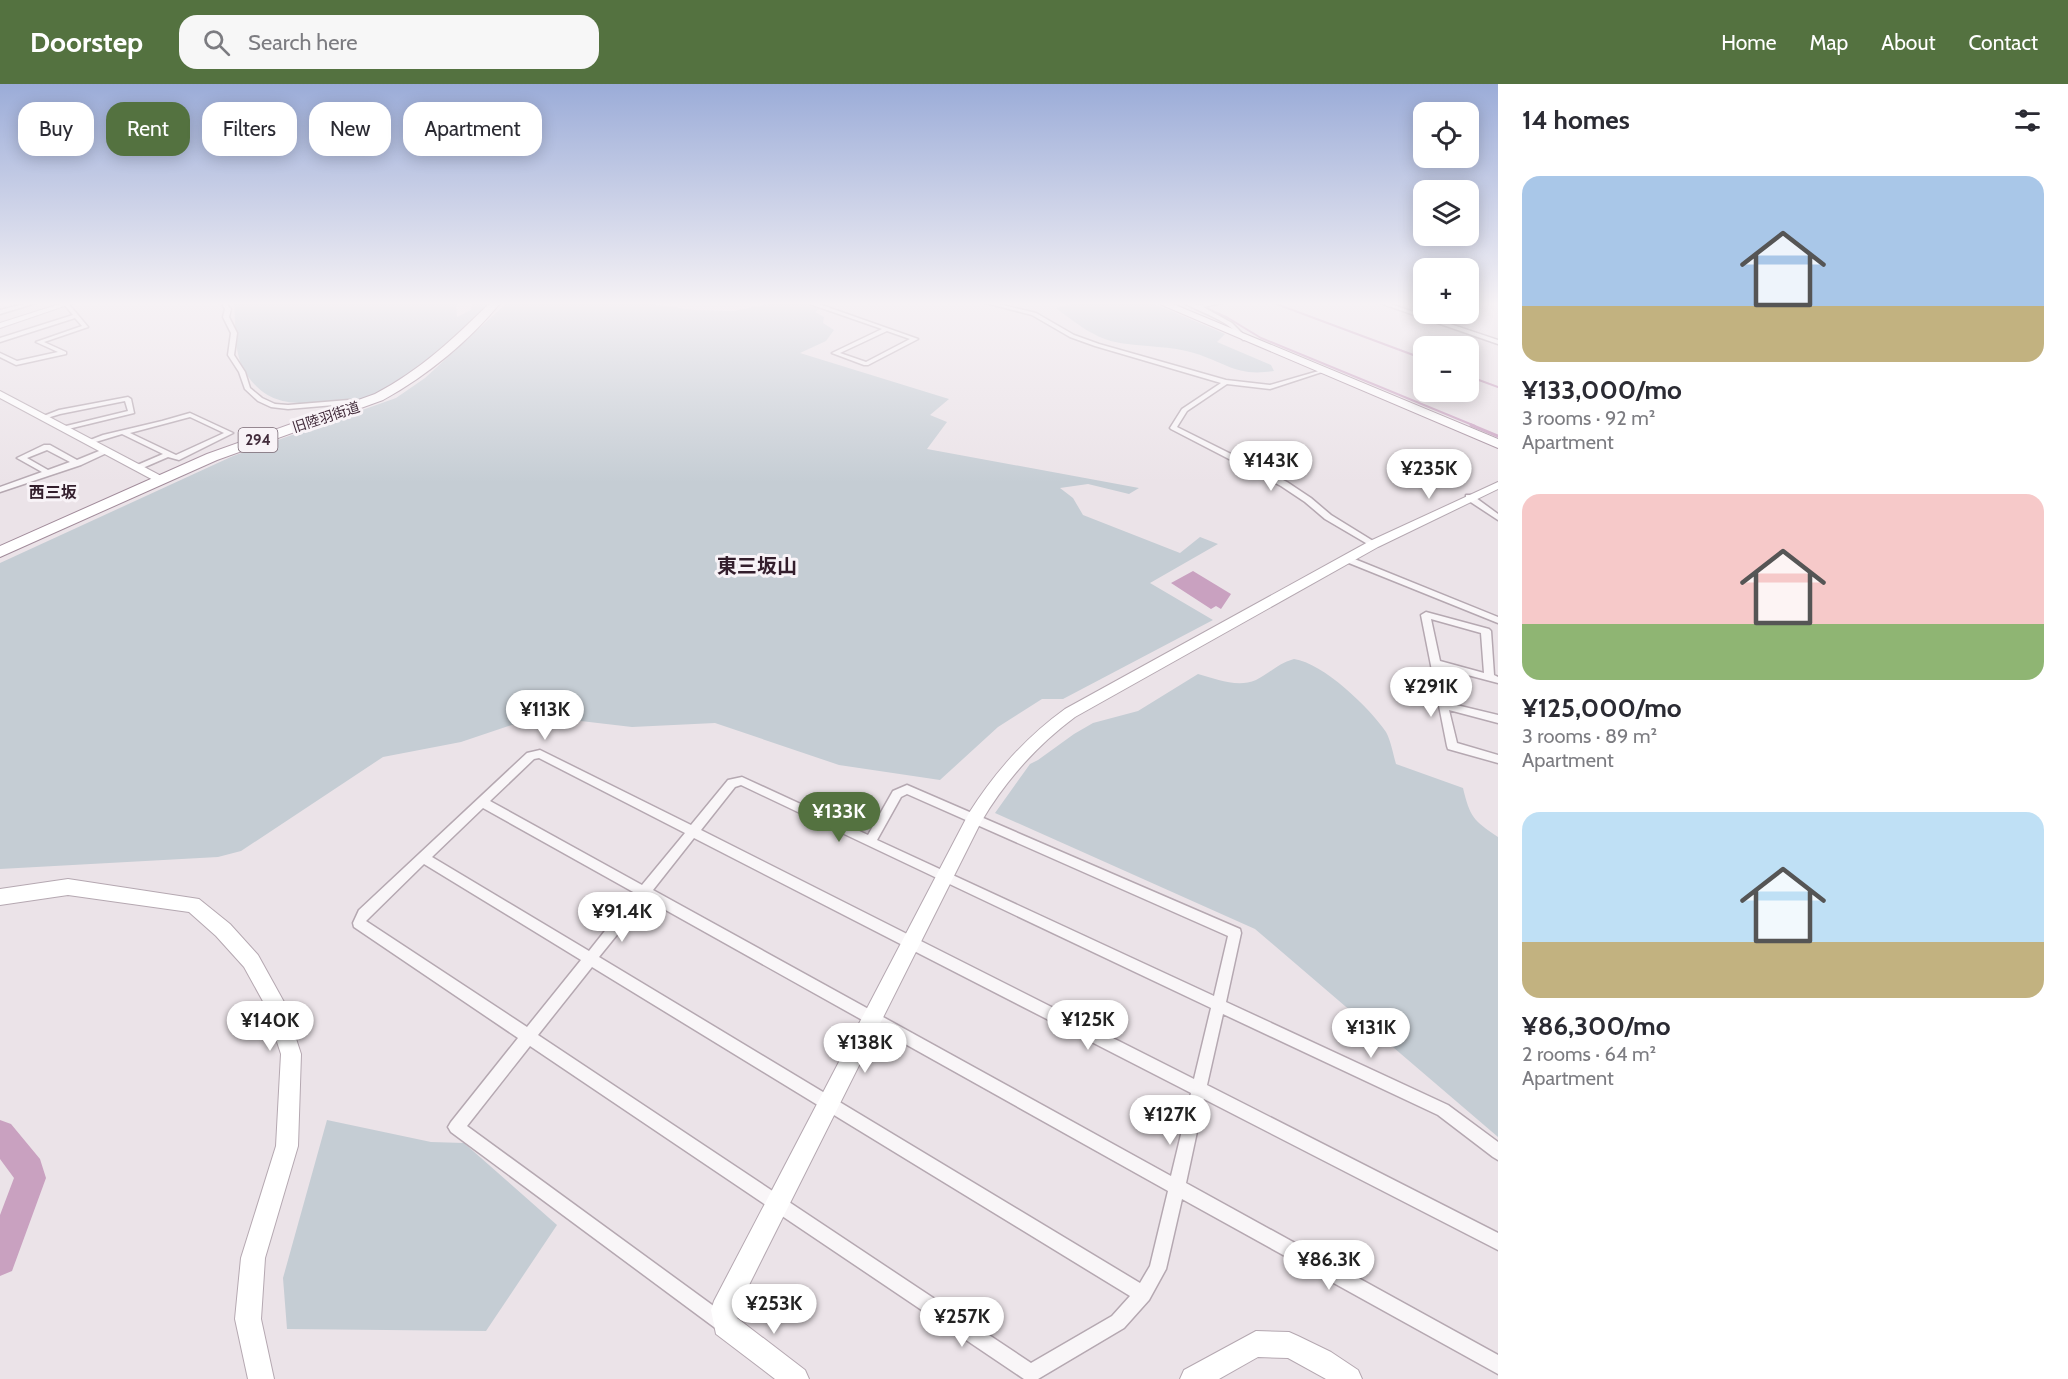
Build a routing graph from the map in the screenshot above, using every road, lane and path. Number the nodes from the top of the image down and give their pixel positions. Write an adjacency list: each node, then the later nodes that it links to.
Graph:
1 (235, 362): 8 (street)
2 (432, 362): 8 (highway, 旧陸羽街道 / 294)
3 (1158, 362): 6 (street)
4 (1302, 362): 5 (highway)
5 (1320, 370): 6 (street); 13 (highway)
6 (1226, 382): 24 (street)
7 (0, 394): 9 (street)
8 (364, 404): 19 (highway, 旧陸羽街道 / 294)
9 (44, 417): 10 (street); 10 (street)
10 (64, 428): 12 (street)
11 (123, 432): 12 (street); 15 (street); 15 (street)
12 (89, 442): 14 (street)
13 (1498, 444)
14 (107, 451): 16 (street); 17 (street)
15 (167, 455): 17 (street)
16 (78, 463): 18 (street); 18 (street)
17 (138, 468): 19 (street)
18 (46, 472): 21 (street)
19 (160, 480): 25 (highway, 旧陸羽街道 / 294)
20 (1498, 485): 22 (street)
21 (0, 490)
22 (1469, 497): 23 (street); 24 (street)
23 (1498, 518)
24 (1374, 544): 26 (street)
25 (0, 552)
26 (1347, 559): 27 (street); 34 (street)
27 (1498, 620)
28 (1435, 663): 29 (street); 29 (street); 30 (street)
29 (1493, 679)
30 (1443, 705): 31 (street); 32 (street)
31 (1498, 719)
32 (1498, 759)
33 (482, 802): 35 (street); 37 (street); 39 (street)
34 (975, 818): 36 (street); 38 (street); 43 (street)
35 (693, 831): 36 (street); 39 (street); 41 (street)
36 (870, 842): 38 (street)
37 (424, 858): 42 (street); 45 (street)
38 (945, 878): 41 (street); 43 (street)
39 (644, 890): 42 (street); 44 (street)
40 (0, 897): 55 (street)
41 (910, 944): 44 (street); 46 (street)
42 (591, 958): 45 (street); 47 (street)
43 (1219, 1006): 46 (street); 48 (street)
44 (872, 1017): 47 (street); 49 (street)
45 (528, 1037): 50 (street); 53 (street)
46 (1200, 1089): 49 (street); 51 (street)
47 (828, 1103): 50 (street); 52 (street)
48 (1498, 1152)
49 (1178, 1187): 52 (street); 54 (street)
50 (777, 1203): 52 (street); 53 (street)
51 (1498, 1242)
52 (1143, 1294)
53 (725, 1325): 56 (street)
54 (1498, 1365)
55 (261, 1379)
56 (796, 1379)
57 (1194, 1379): 58 (street)
58 (1349, 1379)

